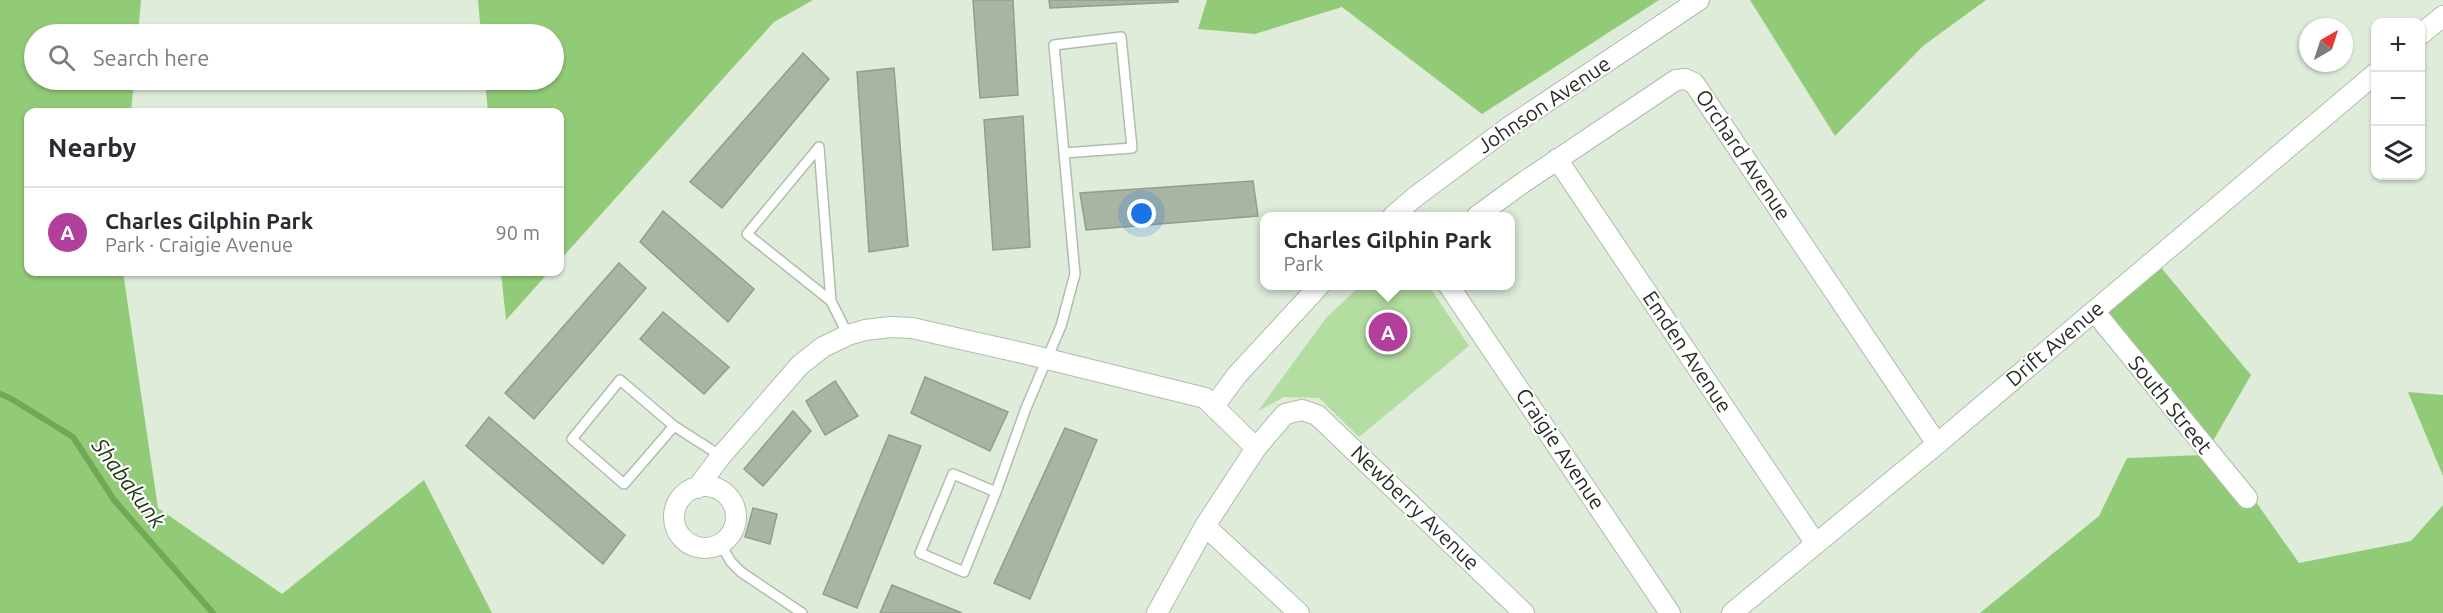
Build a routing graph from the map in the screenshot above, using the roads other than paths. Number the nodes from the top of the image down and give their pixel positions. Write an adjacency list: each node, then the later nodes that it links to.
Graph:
1 (1699, 0): 7 (street, Johnson Avenue)
2 (2443, 16): 3 (street)
3 (2425, 32)
4 (2371, 77): 12 (street, Drift Avenue)
5 (1064, 153): 5 (lane); 14 (lane)
6 (1557, 159): 8 (street, Orchard Avenue); 17 (street, Orchard Avenue); 25 (street, Emden Avenue)
7 (1397, 212)
8 (1483, 212)
9 (1314, 290): 15 (street)
10 (1452, 290): 30 (street, Craigie Avenue)
11 (831, 301): 11 (lane); 13 (lane)
12 (2094, 311): 17 (street, Drift Avenue); 22 (street, South Street)
13 (848, 335): 14 (street); 19 (street)
14 (1048, 359): 15 (street); 21 (lane)
15 (1214, 406): 18 (street)
16 (674, 426): 16 (lane); 19 (lane)
17 (1938, 444): 25 (street, Drift Avenue)
18 (1256, 448): 23 (street); 29 (street, Newberry Avenue)
19 (721, 456): 20 (street)
20 (698, 488): 24 (street); 24 (street)
21 (996, 492): 21 (lane)
22 (2247, 498)
23 (1204, 526): 27 (street); 28 (street)
24 (720, 543): 26 (lane)
25 (1816, 544): 31 (street, Drift Avenue)
26 (802, 613)
27 (1157, 613)
28 (1299, 613)
29 (1524, 613)
30 (1670, 613)
31 (1732, 613)

